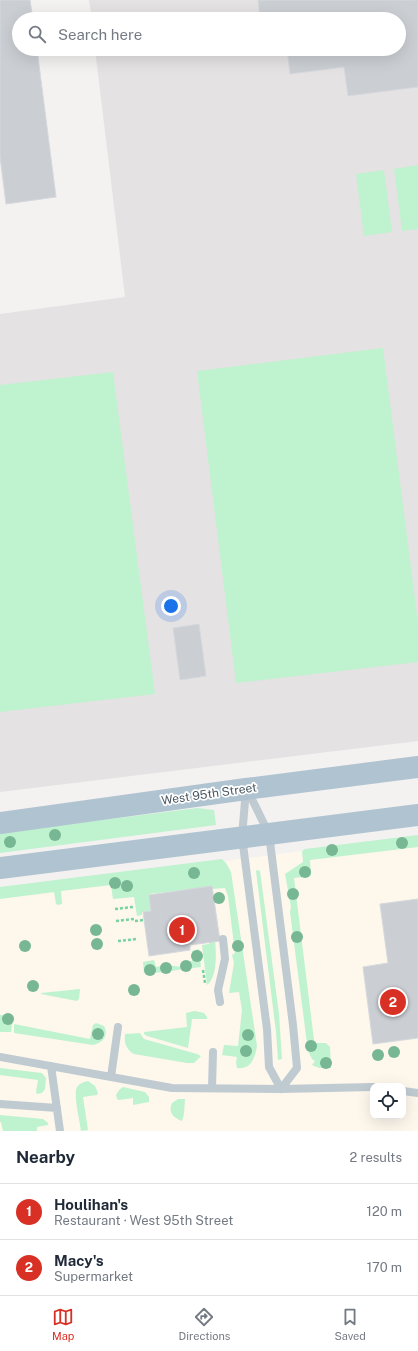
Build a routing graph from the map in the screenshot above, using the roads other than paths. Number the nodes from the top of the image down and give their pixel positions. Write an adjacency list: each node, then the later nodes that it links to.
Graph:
1 (418, 768): 2 (main road, West 95th Street)
2 (246, 789): 4 (main road, West 95th Street); 5 (lane); 6 (lane)
3 (418, 815): 5 (main road)
4 (0, 823)
5 (269, 834): 6 (main road); 17 (lane)
6 (242, 837): 7 (main road); 17 (lane)
7 (0, 868)
8 (223, 939): 9 (lane)
9 (220, 1002)
10 (118, 1027): 14 (lane)
11 (213, 1052): 16 (lane)
12 (0, 1057): 13 (lane)
13 (51, 1066): 14 (lane); 21 (lane)
14 (111, 1077): 16 (lane)
15 (370, 1086): 17 (lane)
16 (212, 1088): 17 (lane)
17 (281, 1089)
18 (406, 1091): 19 (lane)
19 (418, 1093)
20 (0, 1104): 21 (lane)
21 (57, 1108): 22 (lane)
22 (60, 1131)

